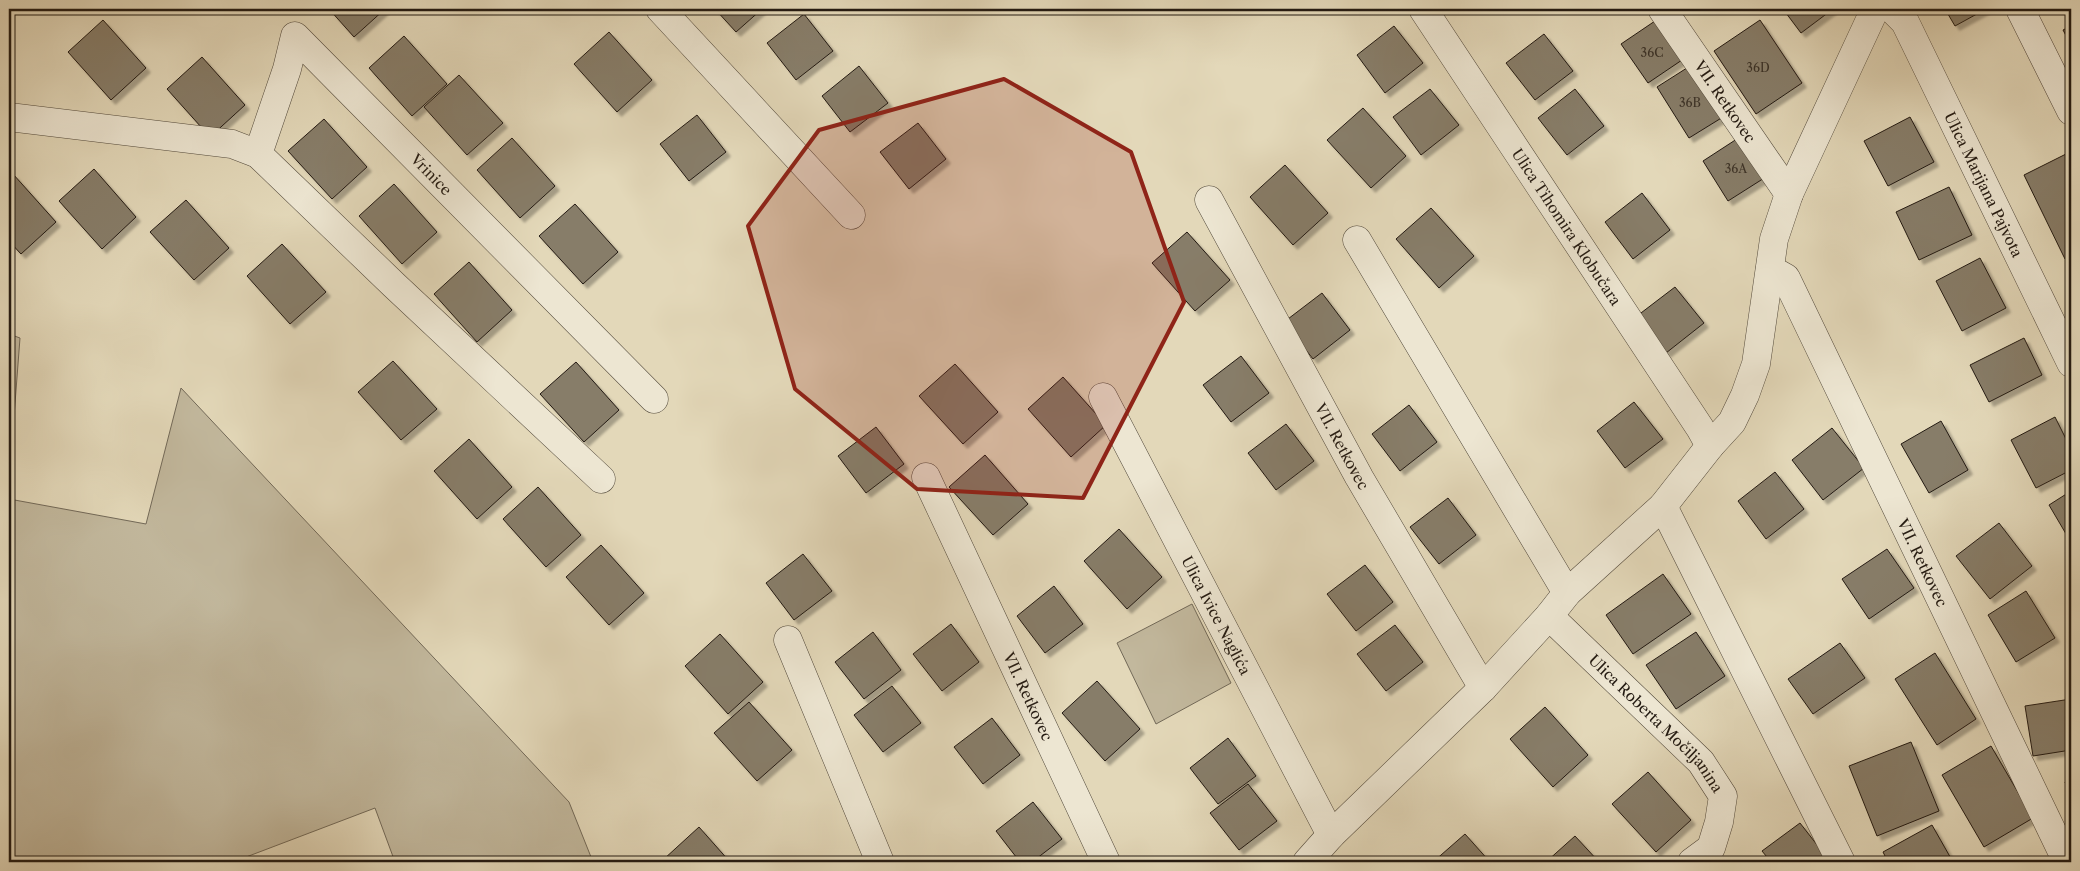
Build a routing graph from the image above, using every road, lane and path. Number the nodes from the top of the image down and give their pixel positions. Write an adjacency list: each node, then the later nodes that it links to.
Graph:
1 (660, 9): 12 (street)
2 (1423, 9): 18 (street, Ulica Tihomira Klobučara)
3 (1662, 9): 10 (street, VII. Retkovec)
4 (1875, 9): 10 (street)
5 (1892, 9): 15 (street, Ulica Marijana Pajvota)
6 (2020, 9): 7 (street)
7 (2071, 111)
8 (9, 117): 9 (street)
9 (258, 154): 17 (street, Vrinice); 20 (street)
10 (1789, 194): 14 (street)
11 (1209, 200): 25 (street, VII. Retkovec)
12 (852, 215)
13 (1357, 240): 22 (street)
14 (1770, 269): 18 (street); 32 (street, VII. Retkovec)
15 (2071, 363)
16 (1103, 397): 26 (street, Ulica Ivice Naglića)
17 (654, 400)
18 (1710, 446): 21 (street)
19 (926, 477): 29 (street, VII. Retkovec)
20 (601, 479)
21 (1663, 506): 22 (street); 31 (street)
22 (1566, 593): 23 (street)
23 (1549, 616): 25 (street); 27 (street, Ulica Roberta Močiljanina)
24 (788, 640): 28 (street)
25 (1483, 688): 26 (street)
26 (1331, 835): 30 (street)
27 (1703, 857)
28 (880, 862)
29 (1106, 862)
30 (1307, 862)
31 (1841, 862)
32 (2067, 862)

